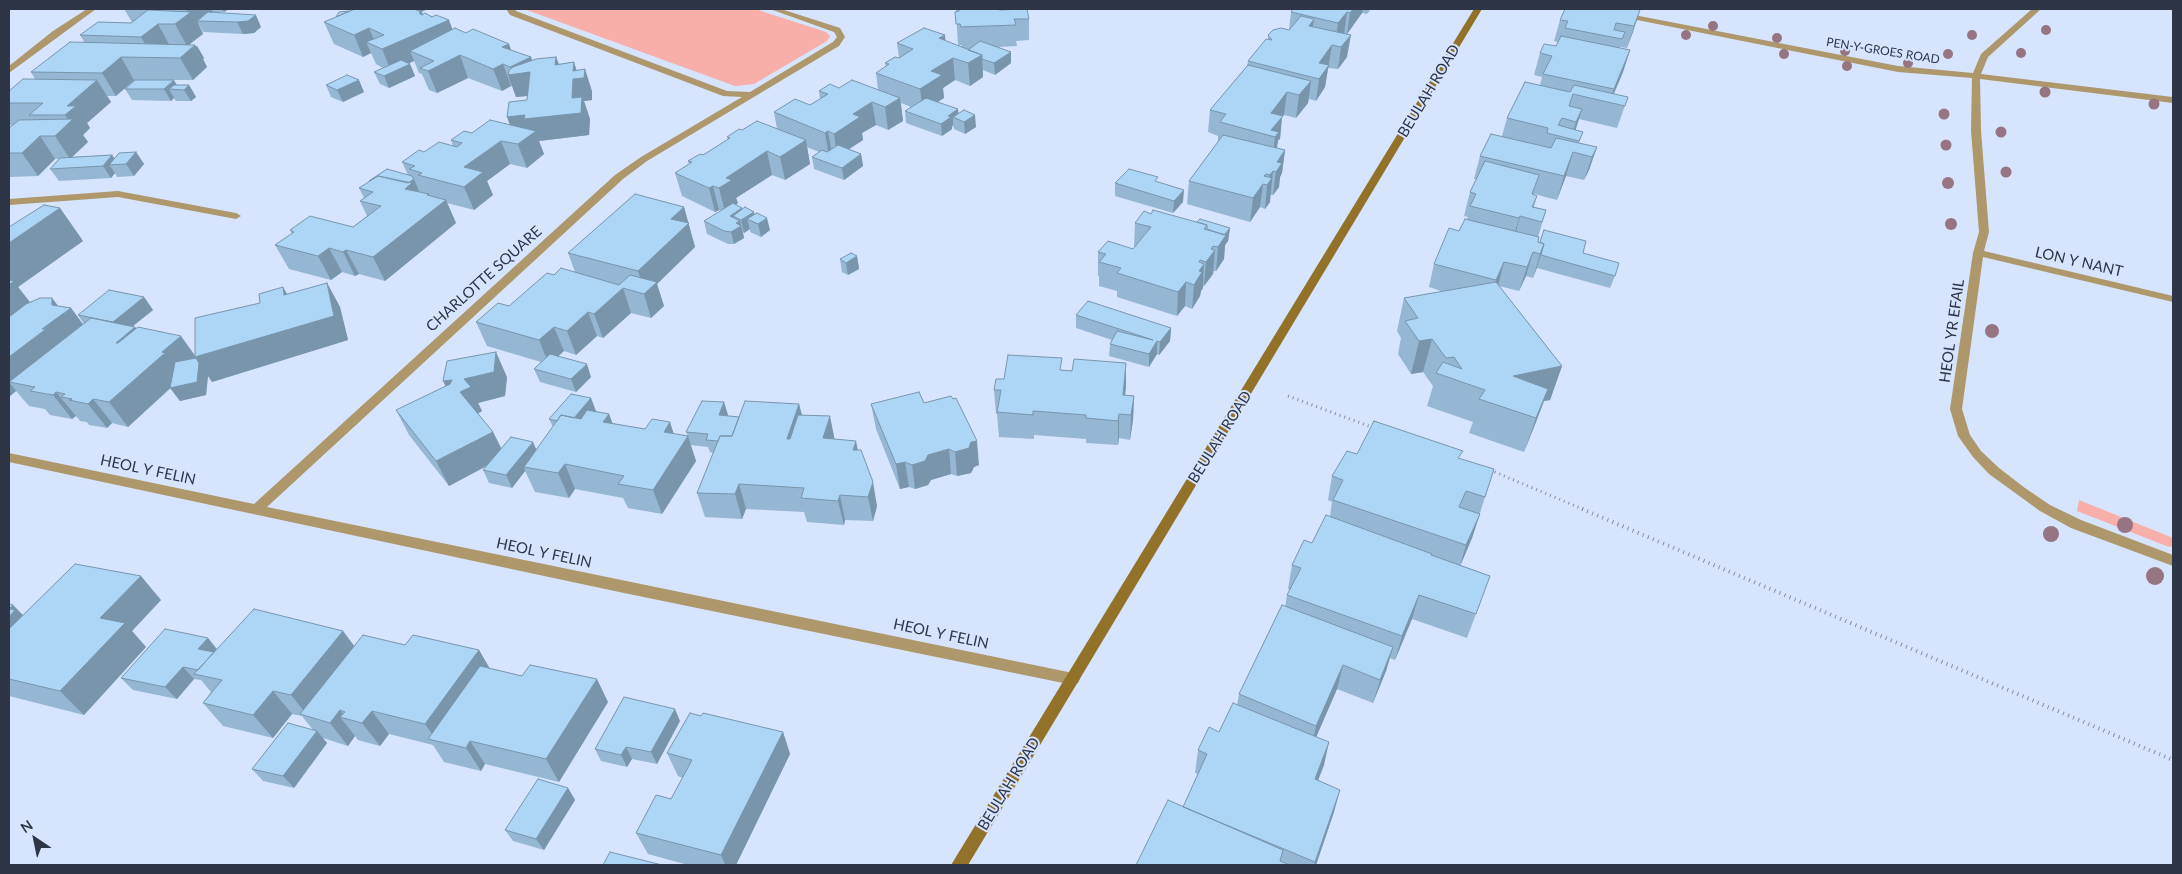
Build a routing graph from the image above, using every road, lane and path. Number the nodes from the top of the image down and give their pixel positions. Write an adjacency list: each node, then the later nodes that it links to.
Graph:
1 (92, 9): 7 (street)
2 (510, 9): 9 (street)
3 (774, 9): 9 (street, CHARLOTTE SQUARE)
4 (1478, 9): 21 (street, BEULAH ROAD)
5 (1592, 9): 8 (street, PEN-Y-GROES ROAD)
6 (2037, 9): 8 (street, HEOL YR EFAIL)
7 (9, 70)
8 (1976, 76): 10 (street, PEN-Y-GROES ROAD); 13 (street, HEOL YR EFAIL)
9 (750, 94): 19 (street, CHARLOTTE SQUARE)
10 (2173, 100)
11 (9, 202): 12 (street)
12 (236, 216)
13 (1978, 253): 14 (street, LON Y NANT); 20 (street, HEOL YR EFAIL)
14 (2173, 299)
15 (1288, 396): 16 (path)
16 (1379, 429)
17 (9, 458): 19 (street, HEOL Y FELIN)
18 (1488, 469): 22 (path)
19 (257, 509): 21 (street, HEOL Y FELIN)
20 (2173, 561)
21 (1073, 678): 23 (street, BEULAH ROAD)
22 (2173, 760)
23 (959, 865)

